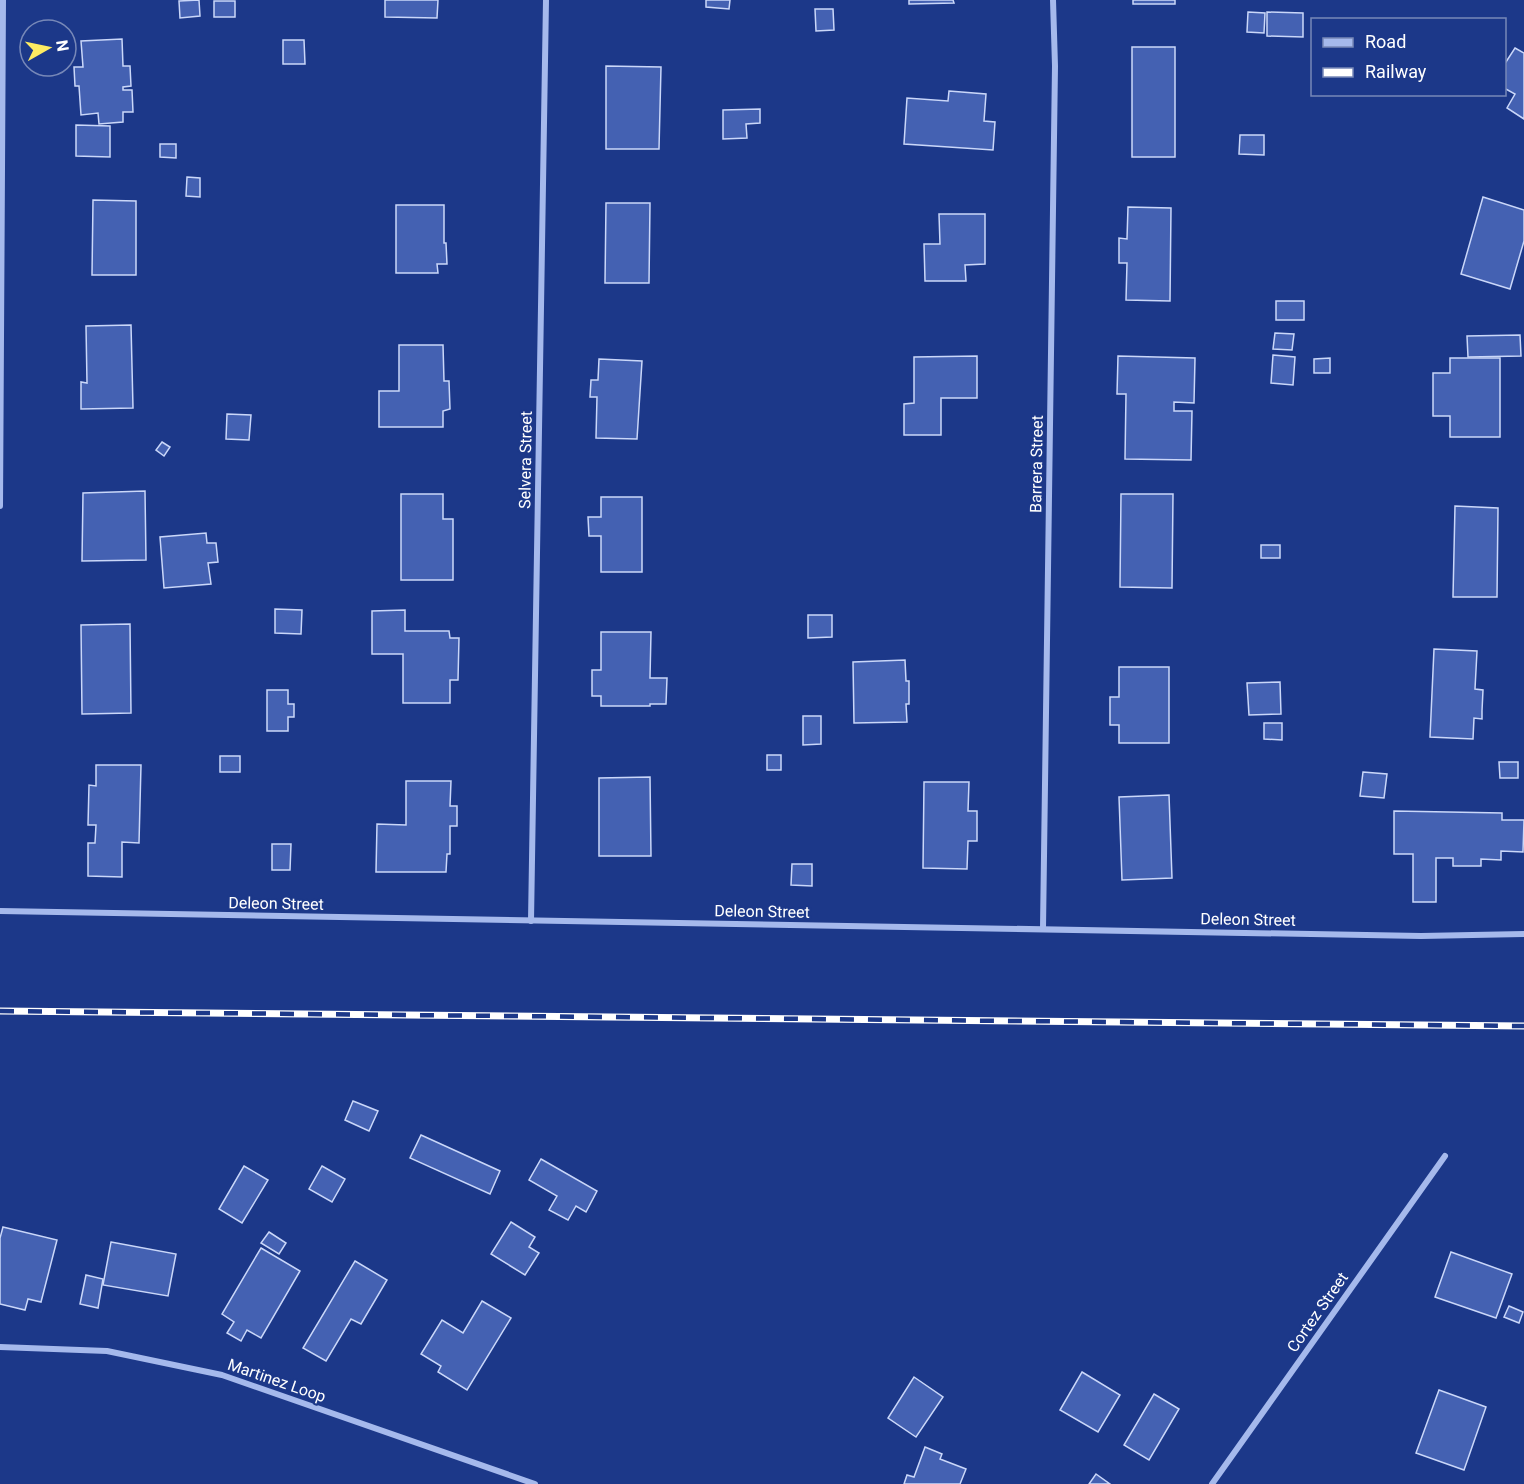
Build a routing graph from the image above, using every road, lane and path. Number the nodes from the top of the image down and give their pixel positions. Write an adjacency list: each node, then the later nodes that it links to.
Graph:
1 (3, 0): 4 (street)
2 (546, 0): 6 (street, Selvera Street)
3 (1053, 0): 7 (street, Barrera Street)
4 (0, 506)
5 (0, 911): 6 (street, Deleon Street)
6 (531, 921): 7 (street, Deleon Street)
7 (1043, 928): 8 (street, Deleon Street)
8 (1524, 934)
9 (1445, 1156): 12 (street, Cortez Street)
10 (0, 1347): 11 (street, Martinez Loop)
11 (535, 1484)
12 (1212, 1484)

